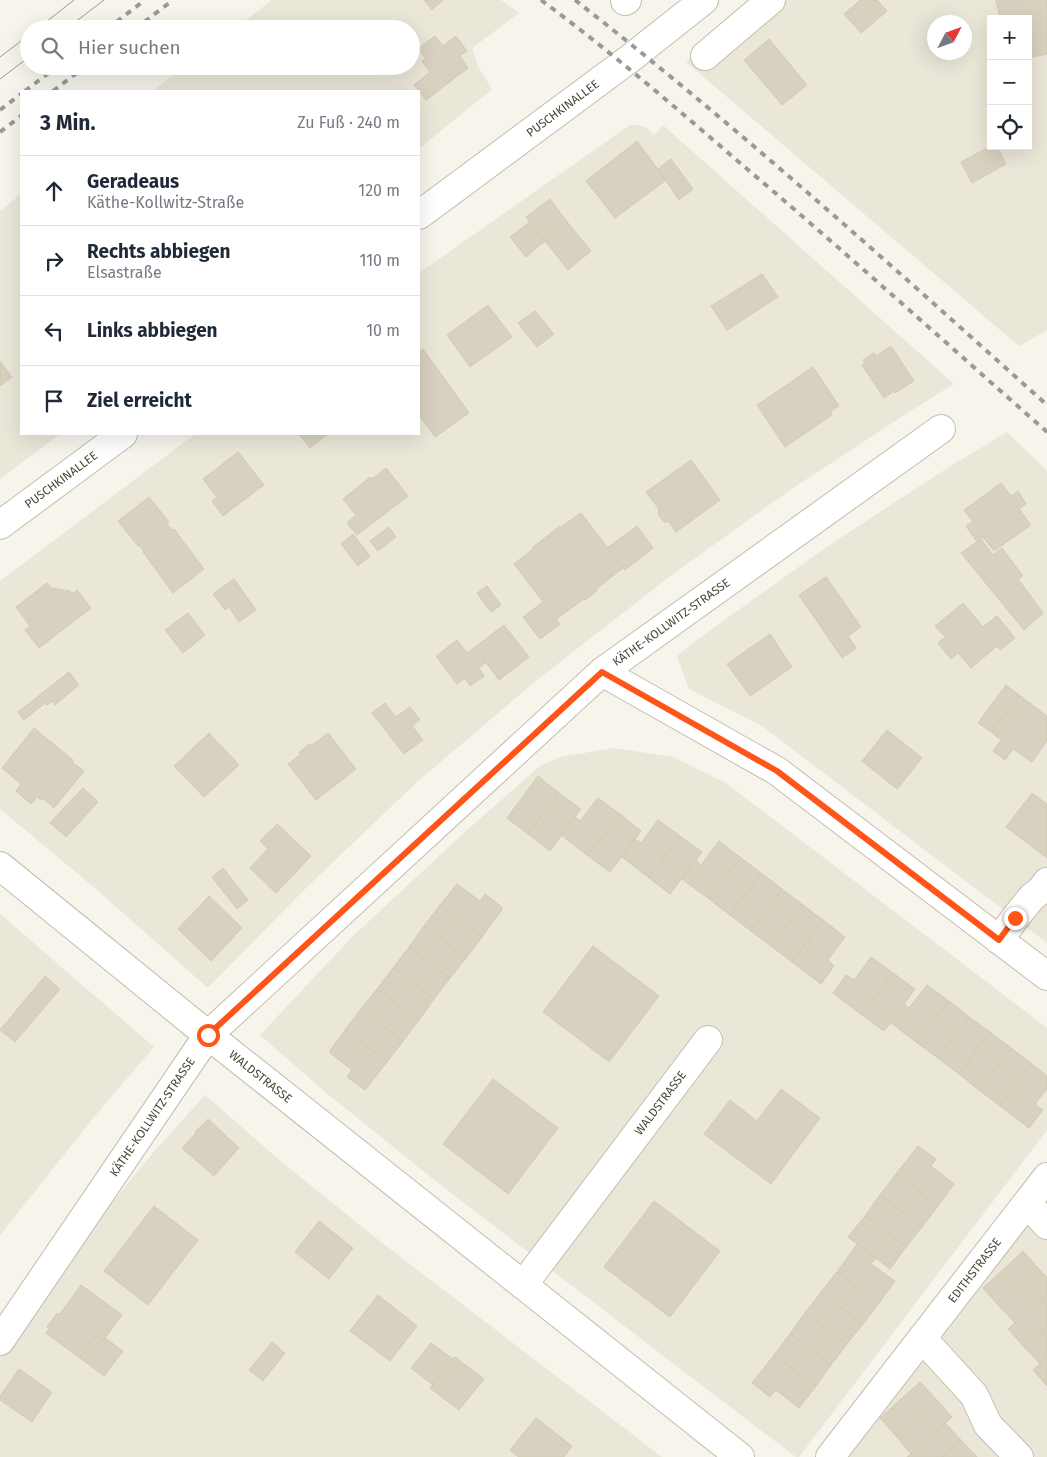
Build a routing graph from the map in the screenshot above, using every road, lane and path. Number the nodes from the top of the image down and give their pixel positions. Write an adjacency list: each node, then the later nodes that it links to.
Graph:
1 (704, 0): 4 (street, PUSCHKINALLEE)
2 (771, 0): 3 (street)
3 (705, 56)
4 (420, 214)
5 (941, 429): 8 (street, KÄTHE-KOLLWITZ-STRASSE)
6 (122, 435): 7 (street, PUSCHKINALLEE)
7 (0, 525)
8 (602, 672): 11 (street); 13 (street, KÄTHE-KOLLWITZ-STRASSE)
9 (0, 866): 13 (street, WALDSTRASSE)
10 (1047, 882): 11 (street)
11 (999, 940): 12 (street)
12 (1047, 976)
13 (208, 1035): 18 (street, WALDSTRASSE); 20 (street, KÄTHE-KOLLWITZ-STRASSE)
14 (708, 1040): 18 (street, WALDSTRASSE)
15 (1047, 1177): 16 (street, EDITHSTRASSE)
16 (1027, 1203): 17 (street); 19 (street, EDITHSTRASSE)
17 (1047, 1225)
18 (522, 1285): 21 (street, WALDSTRASSE)
19 (922, 1338): 22 (street, EDITHSTRASSE); 23 (street)
20 (0, 1341)
21 (740, 1457)
22 (830, 1457)
23 (1019, 1457)

